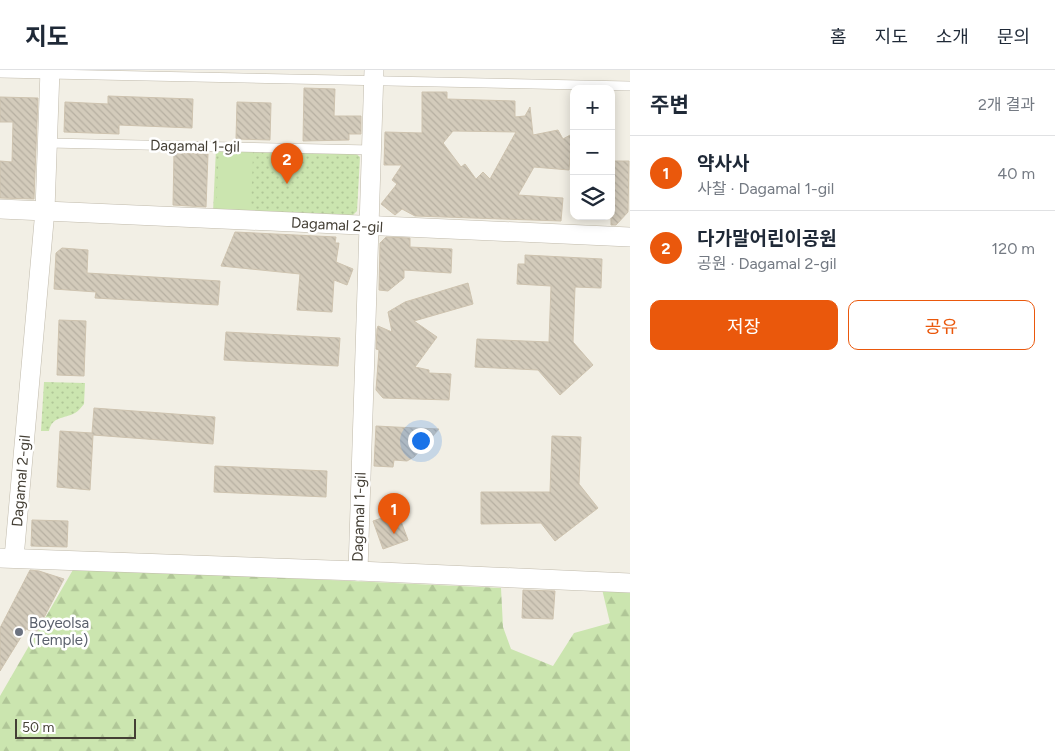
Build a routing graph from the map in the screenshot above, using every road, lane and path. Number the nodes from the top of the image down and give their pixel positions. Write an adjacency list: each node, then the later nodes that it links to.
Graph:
1 (50, 72): 2 (lane); 3 (lane); 5 (street, Dagamal 2-gil)
2 (0, 73)
3 (373, 76): 4 (lane); 6 (street, Dagamal 1-gil)
4 (630, 86)
5 (49, 142): 6 (lane, Dagamal 1-gil); 8 (street, Dagamal 2-gil)
6 (371, 150): 9 (street, Dagamal 1-gil)
7 (0, 209): 8 (street, Dagamal 2-gil)
8 (45, 210): 9 (street, Dagamal 2-gil); 11 (street, Dagamal 2-gil)
9 (367, 226): 10 (street, Dagamal 2-gil); 12 (street, Dagamal 1-gil)
10 (630, 237)
11 (7, 558): 12 (street, Dagamal 1-gil)
12 (358, 570): 13 (street)
13 (630, 583)

